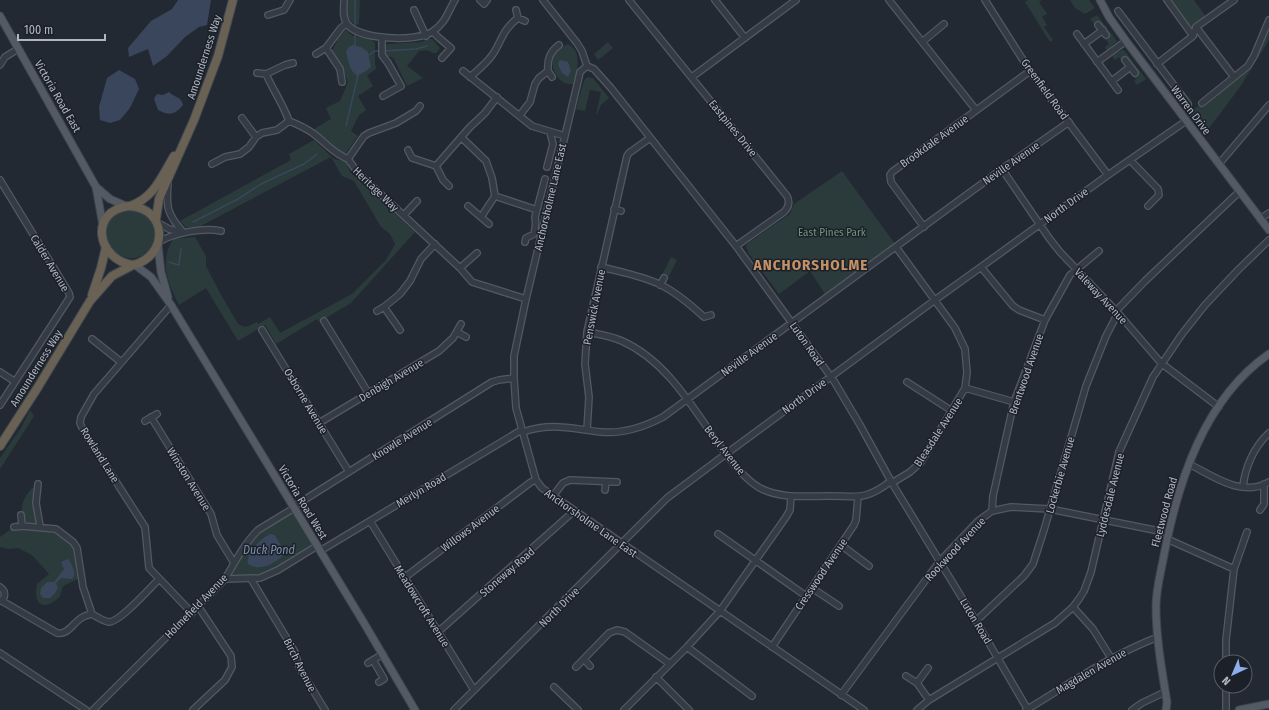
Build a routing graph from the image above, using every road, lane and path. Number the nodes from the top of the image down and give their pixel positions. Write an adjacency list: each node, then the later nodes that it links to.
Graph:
1 (233, 0): 74 (highway, Amounderness Way)
2 (290, 0): 16 (street)
3 (344, 0): 26 (street)
4 (455, 0): 30 (street)
5 (480, 0): 6 (street)
6 (488, 0)
7 (543, 0): 50 (street)
8 (630, 0): 61 (street, Eastpines Drive)
9 (715, 0): 35 (street)
10 (796, 0): 35 (street)
11 (985, 0): 54 (street, Greenfield Road)
12 (1100, 0): 36 (main road, Warren Drive)
13 (1167, 0): 33 (street)
14 (1234, 0): 29 (street)
15 (891, 1): 37 (street)
16 (284, 10): 20 (street); 22 (street)
17 (414, 10): 32 (street)
18 (516, 10): 23 (street)
19 (1118, 11): 48 (street)
20 (268, 15)
21 (0, 16): 41 (main road, Victoria Road East)
22 (288, 16)
23 (518, 18): 25 (street); 58 (street)
24 (1269, 20): 60 (street)
25 (525, 21)
26 (346, 24): 34 (street); 42 (street)
27 (944, 24): 37 (street)
28 (1098, 24): 38 (street)
29 (1196, 27): 33 (street); 60 (street)
30 (433, 32): 32 (street); 44 (street)
31 (1077, 34): 38 (street)
32 (426, 36): 34 (street)
33 (1193, 36): 48 (street)
34 (382, 37): 65 (street)
35 (744, 38): 61 (street)
36 (1126, 41): 46 (street); 76 (main road, Warren Drive)
37 (922, 42): 71 (street)
38 (1083, 42): 39 (street); 46 (street)
39 (1076, 44)
40 (559, 45): 53 (street)
41 (18, 48): 49 (street); 98 (main road, Victoria Road East)
42 (326, 48): 43 (street); 62 (street)
43 (316, 54)
44 (442, 58)
45 (1125, 60): 51 (street)
46 (1097, 62): 63 (street)
47 (293, 63): 57 (street)
48 (1157, 64): 68 (street)
49 (0, 65)
50 (587, 66): 79 (street, Anchorsholme Lane East); 82 (street, Luton Road)
51 (1130, 67): 56 (street); 63 (street)
52 (463, 71): 58 (street)
53 (548, 71): 59 (street); 72 (street)
54 (1030, 71): 71 (street, Brookdale Avenue); 77 (street, Greenfield Road)
55 (257, 73): 57 (street)
56 (1135, 73)
57 (266, 74): 75 (street)
58 (470, 77): 66 (street)
59 (552, 77)
60 (1234, 77): 67 (street)
61 (692, 78): 124 (street, Eastpines Drive)
62 (342, 82)
63 (1112, 84): 64 (street)
64 (1118, 90)
65 (383, 96)
66 (497, 97): 72 (street); 81 (street)
67 (1202, 103)
68 (1188, 104)
69 (1269, 105): 89 (street)
70 (420, 106): 85 (street, Heritage Way)
71 (976, 110): 116 (street, Brookdale Avenue)
72 (520, 115): 78 (street)
73 (242, 118): 80 (street)
74 (194, 120): 94 (highway, Amounderness Way); 102 (highway, Amounderness Way)
75 (288, 121): 80 (street); 85 (street)
76 (1186, 121): 86 (street, North Drive); 89 (main road, Warren Drive)
77 (1069, 122): 92 (street, Neville Avenue); 93 (street, Greenfield Road)
78 (550, 132): 79 (street); 91 (street, Anchorsholme Lane East)
79 (565, 136): 136 (street, Anchorsholme Lane East)
80 (256, 137): 87 (street)
81 (461, 137): 90 (street); 100 (street)
82 (650, 138): 106 (street, Penswick Avenue); 124 (street, Luton Road)
83 (408, 150): 84 (street)
84 (412, 158): 88 (street); 90 (street)
85 (348, 159): 109 (street, Heritage Way)
86 (1130, 160): 93 (street, North Drive); 104 (street)
87 (212, 164)
88 (407, 164)
89 (1219, 164): 99 (main road, Warren Drive)
90 (436, 166): 97 (street)
91 (547, 167)
92 (1002, 169): 114 (street, Valeway Avenue); 116 (street, Neville Avenue)
93 (1108, 175): 114 (street, North Drive)
94 (168, 178): 112 (highway, Amounderness Way); 119 (street)
95 (0, 180): 162 (street, Calder Avenue)
96 (545, 180): 105 (street)
97 (449, 186)
98 (96, 187): 102 (main road, Victoria Road East); 115 (main road, Victoria Road East)
99 (1239, 192): 111 (main road, Warren Drive); 142 (street, Lockerbie Avenue)
100 (495, 196): 105 (street); 110 (street)
101 (417, 201): 109 (street, Heritage Way)
102 (128, 206): 112 (highway); 115 (highway)
103 (468, 206): 110 (street)
104 (1148, 206)
105 (536, 210): 121 (street)
106 (614, 210): 107 (street); 130 (street, Penswick Avenue)
107 (621, 211)
108 (1269, 213): 111 (street)
109 (404, 215): 123 (street, Heritage Way)
110 (481, 217): 113 (street)
111 (1260, 219): 118 (main road, Warren Drive)
112 (157, 221): 119 (street); 122 (highway)
113 (489, 224)
114 (1040, 224): 131 (street, North Drive); 133 (street, Valeway Avenue)
115 (103, 226): 125 (highway)
116 (924, 227): 126 (street, Neville Avenue)
117 (221, 230): 119 (street)
118 (1269, 230)
119 (183, 232): 122 (street)
120 (1269, 240): 158 (street, Lyddesdale Avenue)
121 (525, 242)
122 (159, 243): 129 (highway); 139 (main road, Victoria Road West)
123 (435, 244): 132 (street, Heritage Way); 140 (street)
124 (736, 246): 147 (street, Luton Road)
125 (106, 247): 129 (highway); 138 (highway, Amounderness Way)
126 (896, 247): 137 (street, Bleasdale Avenue); 147 (street, Neville Avenue)
127 (1099, 252): 133 (street, Brentwood Avenue)
128 (477, 253): 132 (street)
129 (134, 265): 138 (highway, Amounderness Way); 139 (main road, Victoria Road West)
130 (601, 267): 135 (street); 153 (street, Penswick Avenue)
131 (981, 267): 137 (street, North Drive); 145 (street)
132 (460, 268): 136 (street, Heritage Way)
133 (1076, 270): 142 (street, Valeway Avenue); 145 (street, Brentwood Avenue)
134 (664, 278): 135 (street)
135 (660, 285): 144 (street)
136 (526, 299): 161 (street, Anchorsholme Lane East)
137 (935, 300): 160 (street, North Drive); 164 (street, Bleasdale Avenue)
138 (90, 302): 178 (highway, Amounderness Way)
139 (171, 305): 157 (street, Rowland Lane); 193 (main road, Victoria Road West)
140 (384, 307): 141 (street); 151 (street)
141 (377, 311)
142 (1117, 312): 158 (street, Valeway Avenue); 194 (street, Lockerbie Avenue)
143 (711, 315): 144 (street)
144 (704, 317): 149 (street)
145 (1045, 320): 167 (street, Brentwood Avenue)
146 (324, 321): 165 (street)
147 (792, 322): 160 (street, Luton Road); 166 (street, Neville Avenue)
148 (461, 324): 152 (street, Denbigh Avenue)
149 (703, 325)
150 (262, 330): 174 (street, Osborne Avenue)
151 (400, 330)
152 (457, 332): 154 (street); 165 (street, Denbigh Avenue)
153 (587, 332): 166 (street, Beryl Avenue); 175 (street, Penswick Avenue)
154 (466, 337)
155 (92, 339): 157 (street)
156 (1269, 354): 169 (main road, Fleetwood Road)
157 (121, 362): 218 (street, Rowland Lane)
158 (1161, 363): 169 (street, Valeway Avenue); 199 (street, Lyddesdale Avenue)
159 (0, 372): 162 (street)
160 (831, 376): 179 (street, North Drive); 185 (street, Luton Road)
161 (514, 378): 176 (street, Anchorsholme Lane East); 181 (street, Knowle Avenue)
162 (14, 381): 168 (street, Calder Avenue)
163 (907, 382): 170 (street)
164 (965, 388): 167 (street); 170 (street, Bleasdale Avenue)
165 (369, 394): 174 (street, Denbigh Avenue)
166 (686, 400): 175 (street, Neville Avenue); 179 (street, Beryl Avenue)
167 (1014, 402): 197 (street, Brentwood Avenue)
168 (0, 405)
169 (1219, 407): 180 (main road, Fleetwood Road)
170 (952, 410): 185 (street, Bleasdale Avenue)
171 (157, 414): 172 (street)
172 (151, 418): 173 (street); 212 (street, Winston Avenue)
173 (145, 421)
174 (319, 423): 181 (street, Osborne Avenue)
175 (587, 430): 176 (street, Neville Avenue)
176 (522, 431): 182 (street, Anchorsholme Lane East); 200 (street, Merlyn Road)
177 (1269, 433): 188 (street)
178 (0, 446)
179 (726, 454): 191 (street, Beryl Avenue); 207 (street, North Drive)
180 (1189, 464): 188 (street); 206 (main road, Fleetwood Road)
181 (349, 472): 193 (street, Knowle Avenue)
182 (536, 480): 190 (street, Anchorsholme Lane East); 215 (street, Willows Avenue)
183 (606, 482): 184 (street); 189 (street); 190 (street)
184 (617, 482)
185 (892, 482): 192 (street, Beryl Avenue); 211 (street, Luton Road)
186 (1267, 483): 188 (street); 195 (street)
187 (38, 484): 202 (street)
188 (1243, 488)
189 (605, 490)
190 (553, 496): 196 (street, Anchorsholme Lane East)
191 (791, 496): 192 (street, Beryl Avenue); 210 (street)
192 (858, 497): 208 (street, Cresswood Avenue)
193 (294, 508): 209 (main road, Victoria Road West); 212 (street, Holmefield Avenue)
194 (1050, 509): 197 (street, Rookwood Avenue); 199 (street, Rookwood Avenue); 229 (street, Lockerbie Avenue)
195 (1260, 510)
196 (574, 511): 207 (street, Anchorsholme Lane East); 230 (street, Stoneway Road)
197 (992, 511): 211 (street, Rookwood Avenue)
198 (20, 514): 201 (street)
199 (1104, 519): 206 (street, Rookwood Avenue); 225 (street, Lyddesdale Avenue)
200 (370, 521): 209 (street, Merlyn Road); 215 (street, Meadowcroft Avenue)
201 (22, 526): 202 (street); 203 (street)
202 (40, 526): 228 (street)
203 (14, 527)
204 (1247, 532): 214 (street)
205 (718, 534): 210 (street)
206 (1168, 536): 214 (street, Rookwood Avenue); 231 (main road, Fleetwood Road)
207 (621, 544): 226 (street, Anchorsholme Lane East); 251 (street, North Drive)
208 (841, 545): 213 (street); 220 (street, Cresswood Avenue)
209 (318, 549): 217 (street, Merlyn Road); 235 (main road, Victoria Road West)
210 (756, 561): 221 (street); 226 (street)
211 (940, 562): 229 (street, Luton Road); 253 (street, Rookwood Avenue)
212 (234, 563): 216 (street, Holmefield Avenue)
213 (869, 566)
214 (1234, 569): 236 (street)
215 (404, 578): 230 (street, Meadowcroft Avenue)
216 (225, 579): 217 (street, Merlyn Road); 223 (street, Holmefield Avenue)
217 (250, 579): 262 (street, Birch Avenue)
218 (159, 580): 227 (street, Rowland Lane); 228 (street)
219 (0, 587): 222 (street)
220 (812, 588): 221 (street, Cresswood Avenue); 224 (street)
221 (806, 596): 233 (street, Cresswood Avenue)
222 (1, 601): 228 (street)
223 (198, 606): 227 (street, Holmefield Avenue); 261 (street)
224 (839, 606)
225 (1073, 607): 237 (street); 239 (street, Lyddesdale Avenue)
226 (720, 611): 232 (street); 233 (street, Anchorsholme Lane East)
227 (192, 613): 259 (street, Holmefield Avenue)
228 (92, 614)
229 (976, 621): 239 (street, Luton Road)
230 (438, 632): 251 (street, Meadowcroft Avenue)
231 (1158, 637): 237 (street, Magdalen Avenue); 252 (main road, Fleetwood Road)
232 (687, 647): 242 (street); 255 (street)
233 (772, 647): 253 (street, Anchorsholme Lane East)
234 (0, 653): 260 (street)
235 (383, 654): 240 (street); 263 (main road, Victoria Road West)
236 (1226, 654)
237 (1111, 658): 270 (street, Magdalen Avenue)
238 (584, 659): 242 (street); 243 (street); 244 (street)
239 (998, 659): 256 (street, Lyddesdale Avenue); 270 (street, Luton Road)
240 (373, 660): 241 (street); 248 (street)
241 (368, 664)
242 (670, 664): 247 (street)
243 (576, 666)
244 (590, 666)
245 (928, 668): 249 (street)
246 (906, 676): 249 (street)
247 (656, 677): 266 (street); 267 (street)
248 (379, 682)
249 (916, 683): 256 (street)
250 (554, 687): 265 (street)
251 (474, 690): 264 (street, North Drive)
252 (1165, 692): 258 (main road, Fleetwood Road); 271 (street)
253 (841, 694): 268 (street, Anchorsholme Lane East)
254 (1226, 694): 273 (street)
255 (752, 696)
256 (929, 700): 269 (street, Lyddesdale Avenue)
257 (1269, 704): 274 (main road)
258 (1166, 706): 272 (main road, Fleetwood Road)
259 (97, 709)
260 (86, 710)
261 (193, 710)
262 (325, 710)
263 (415, 710)
264 (454, 710)
265 (578, 710)
266 (624, 710)
267 (689, 710)
268 (864, 710)
269 (917, 710)
270 (1027, 710)
271 (1132, 710)
272 (1171, 710)
273 (1226, 710)
274 (1239, 710)

